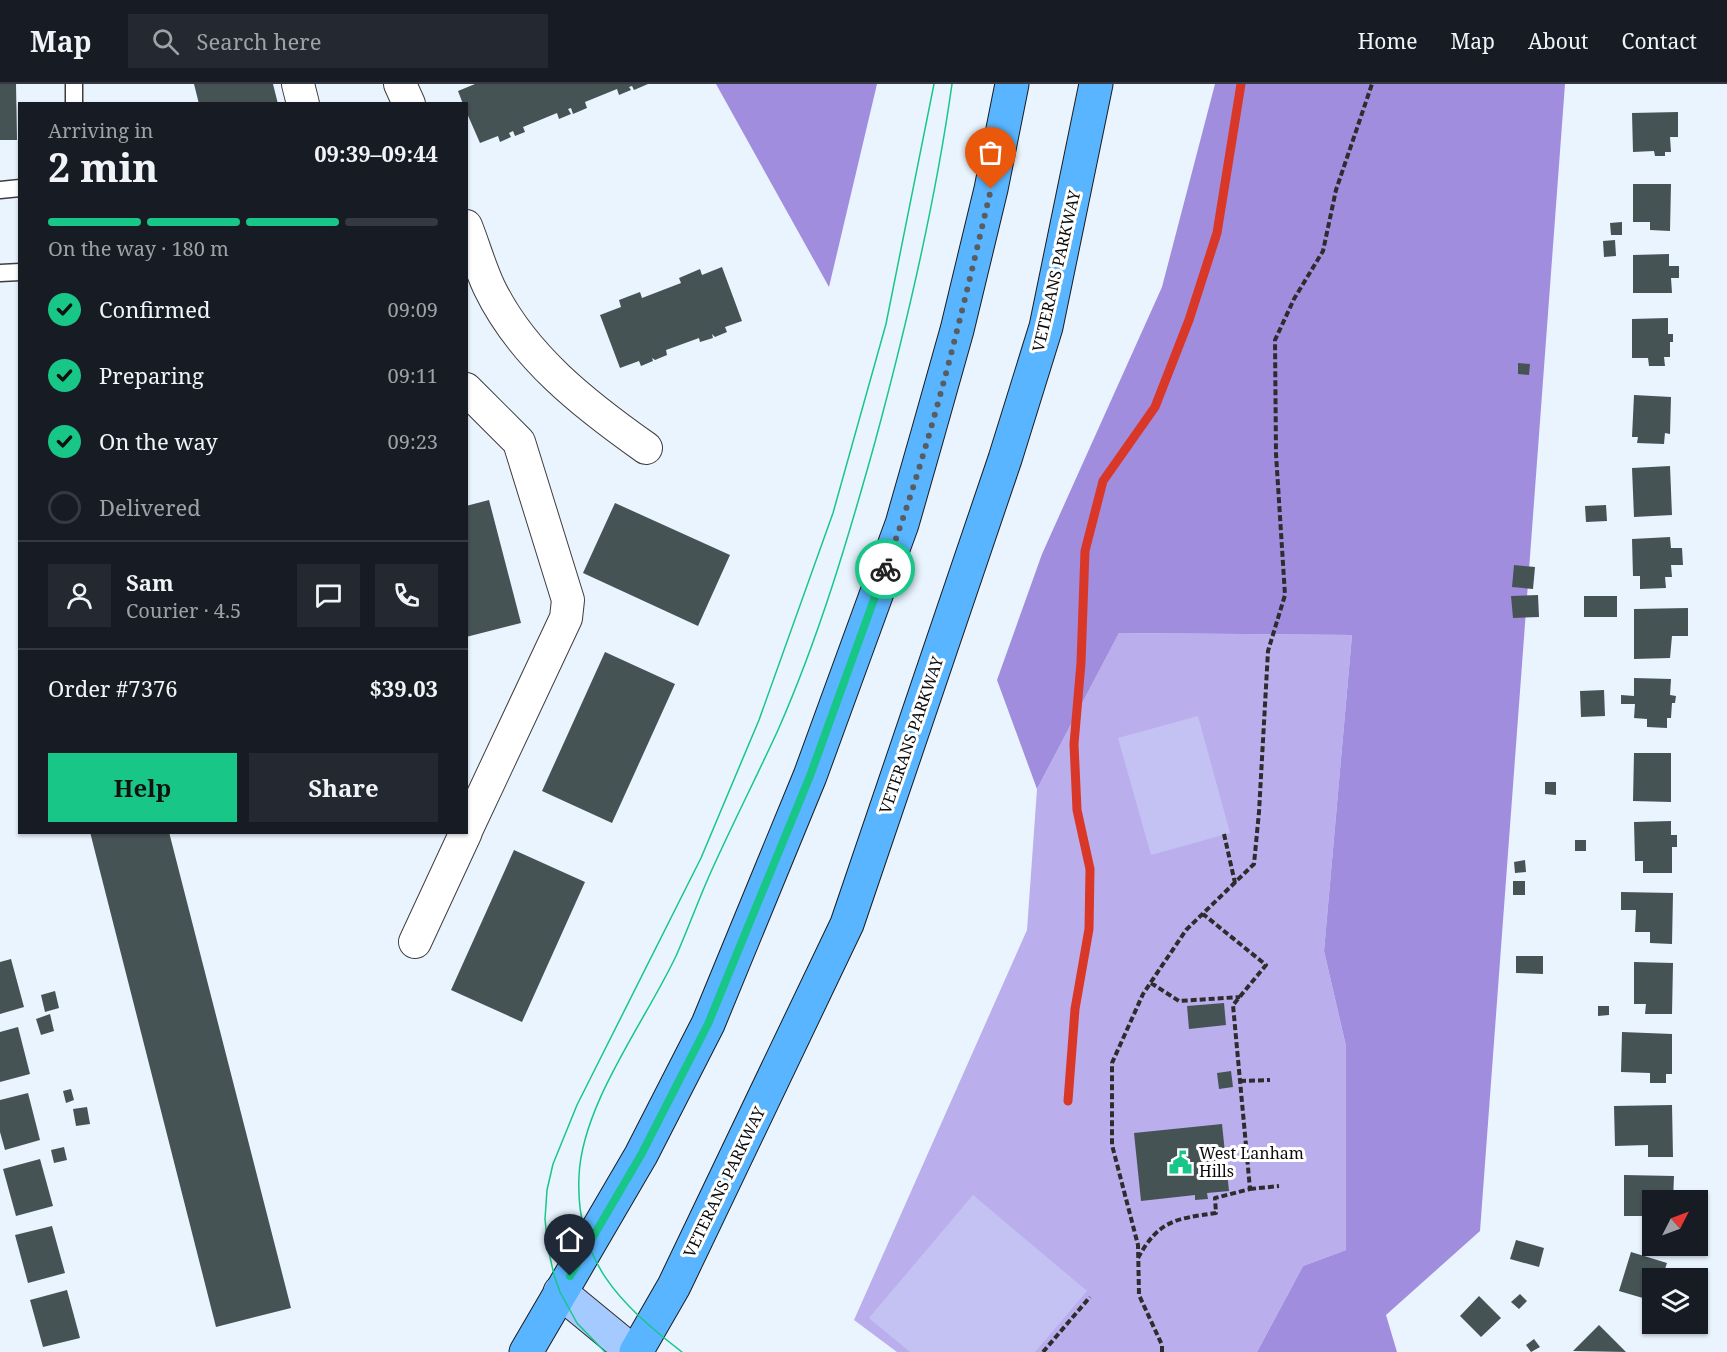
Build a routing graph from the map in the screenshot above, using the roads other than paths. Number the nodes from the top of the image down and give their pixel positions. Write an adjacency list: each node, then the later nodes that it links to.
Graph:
1 (74, 84): 6 (lane)
2 (298, 84): 7 (street)
3 (400, 84): 8 (street)
4 (1012, 84): 19 (main road)
5 (1096, 84): 21 (main road, VETERANS PARKWAY)
6 (74, 102)
7 (302, 102)
8 (408, 102)
9 (18, 188): 10 (lane)
10 (0, 190)
11 (468, 231): 15 (street)
12 (18, 272): 13 (lane)
13 (0, 273)
14 (468, 391): 16 (street)
15 (646, 448)
16 (468, 828)
17 (465, 834): 18 (street)
18 (415, 942)
19 (560, 1292): 20 (main road); 21 (street)
20 (526, 1352)
21 (634, 1352)

